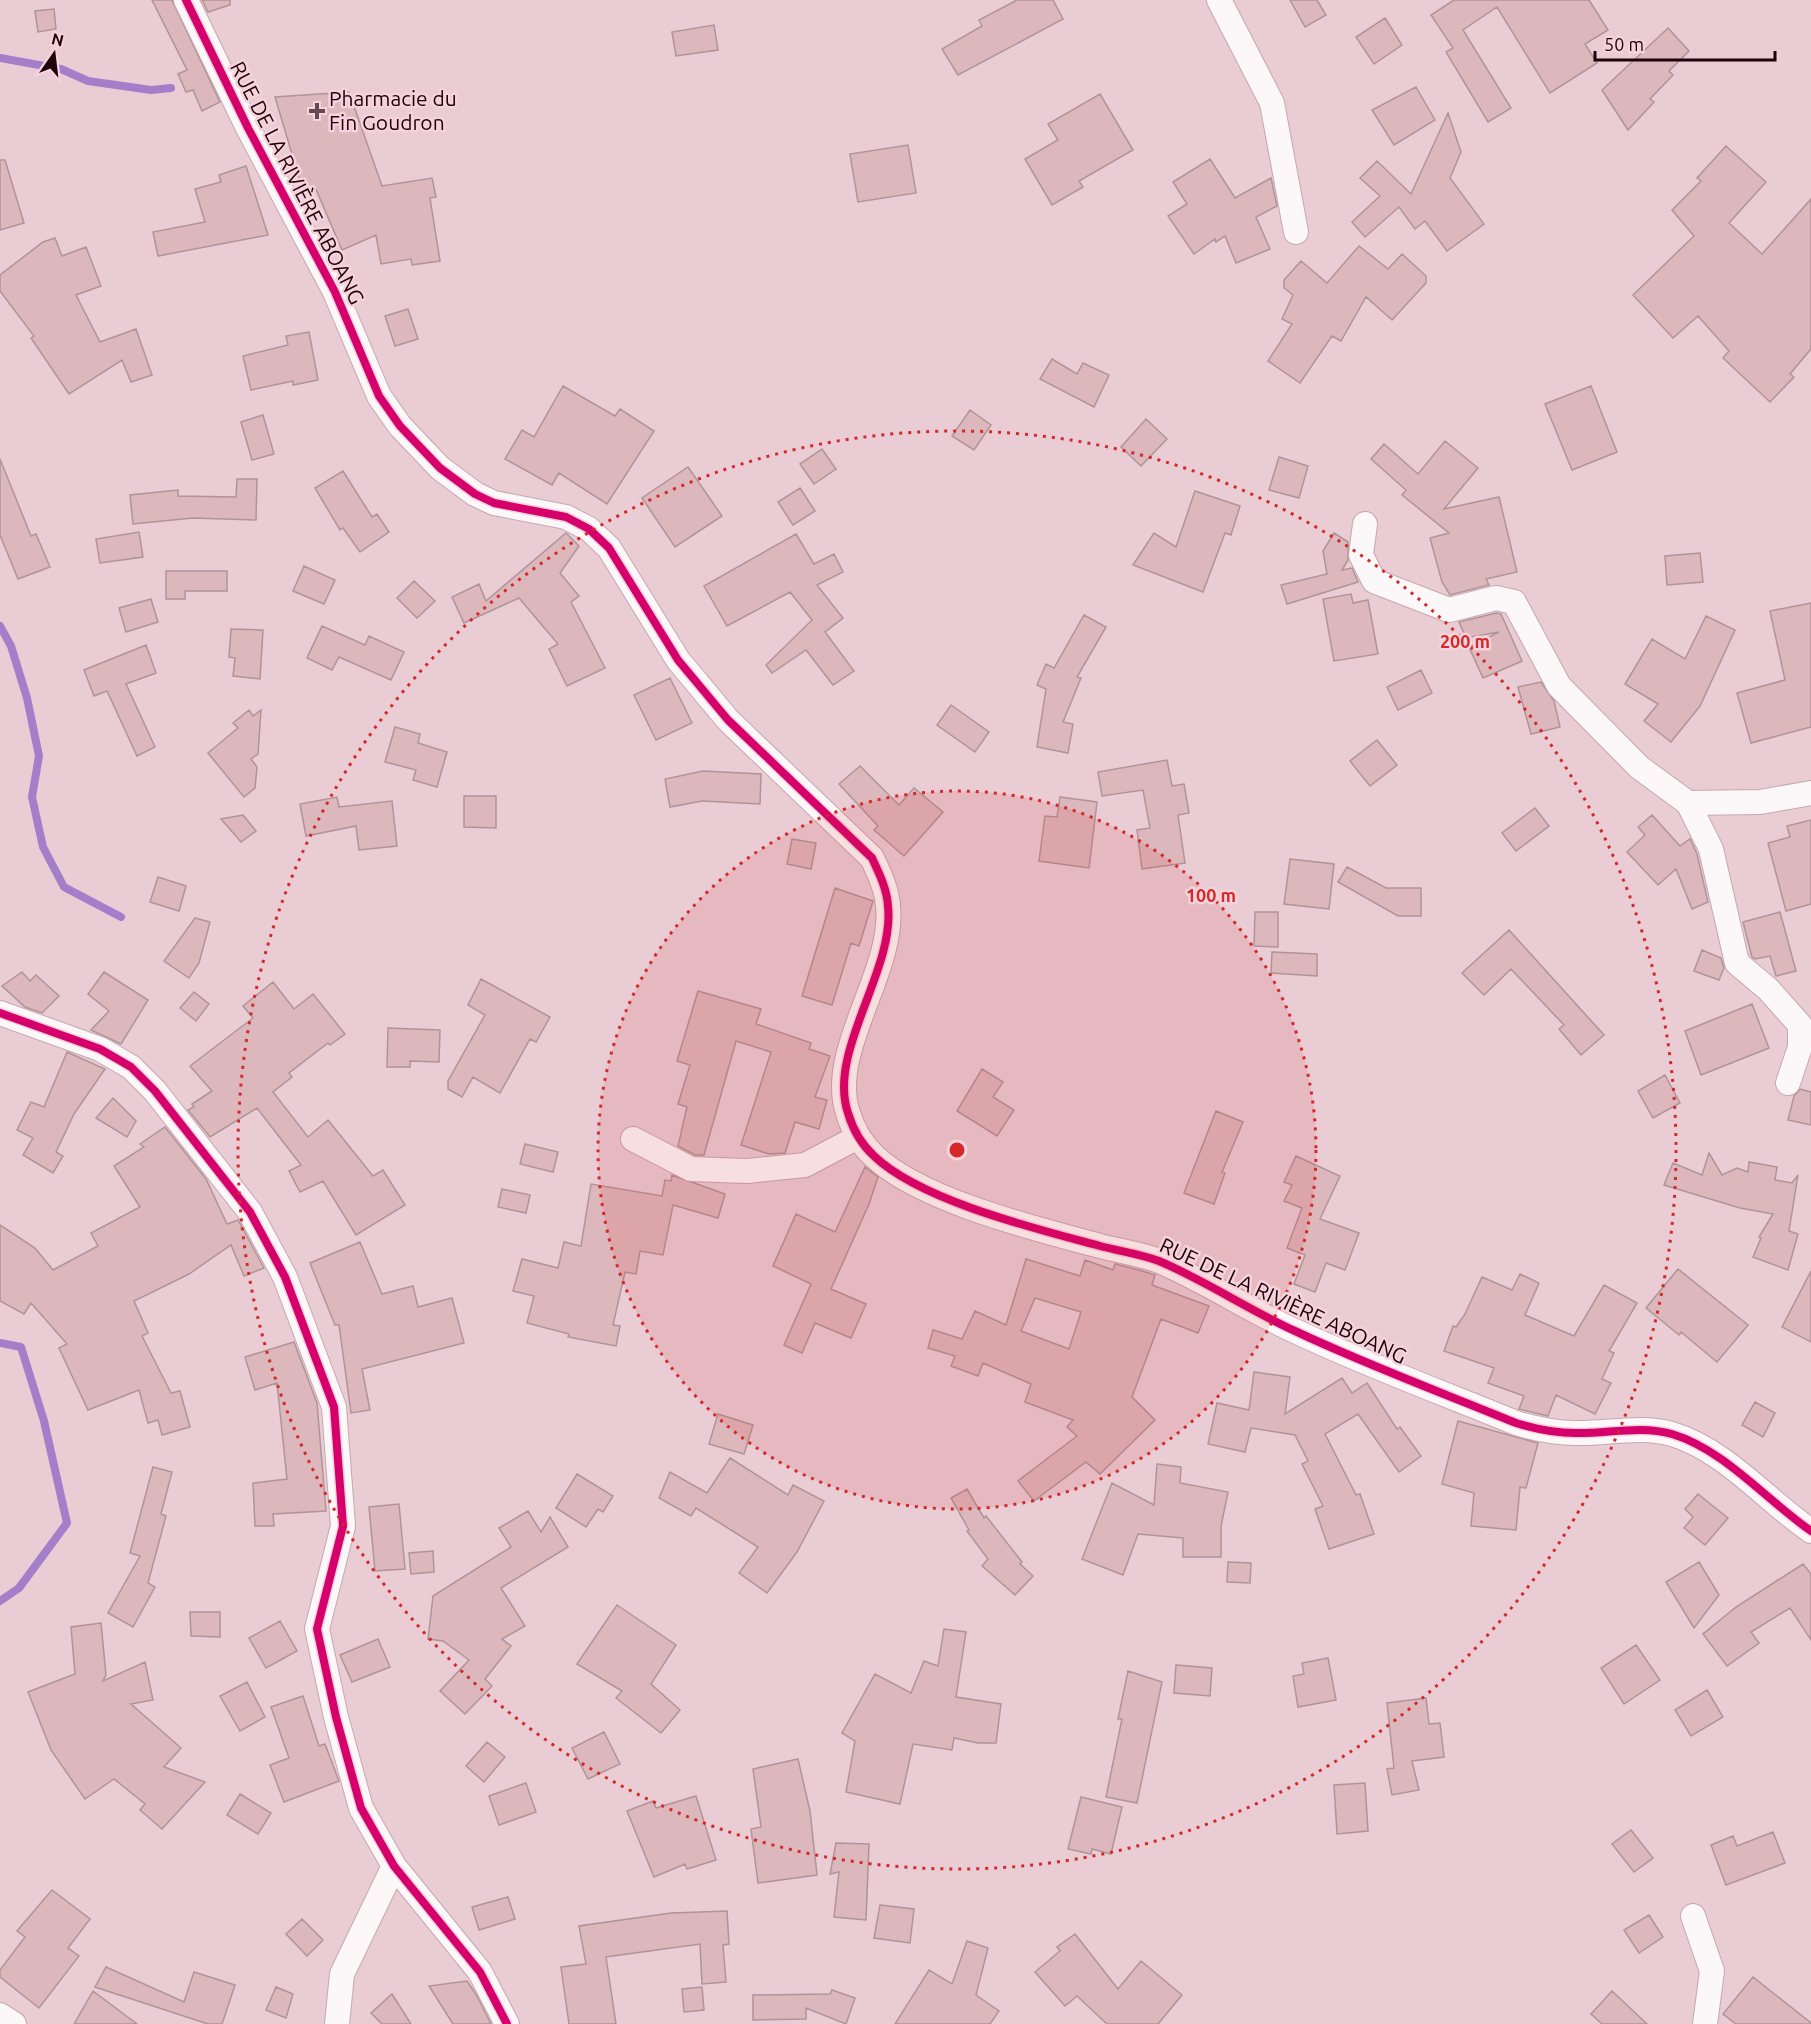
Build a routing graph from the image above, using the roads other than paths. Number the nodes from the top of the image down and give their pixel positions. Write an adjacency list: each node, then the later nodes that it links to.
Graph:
1 (186, 0): 9 (street, RUE DE LA RIVIÈRE ABOANG)
2 (1219, 0): 3 (street)
3 (1296, 232)
4 (1365, 524): 6 (street)
5 (1811, 793): 6 (street)
6 (1688, 803): 8 (street)
7 (0, 1013): 12 (street)
8 (1788, 1083)
9 (858, 1137): 10 (street); 11 (street, RUE DE LA RIVIÈRE ABOANG)
10 (633, 1139)
11 (1811, 1532)
12 (394, 1866): 16 (street); 17 (street)
13 (1693, 1916): 18 (street)
14 (0, 2015): 15 (street)
15 (14, 2024)
16 (337, 2024)
17 (507, 2024)
18 (1705, 2024)

